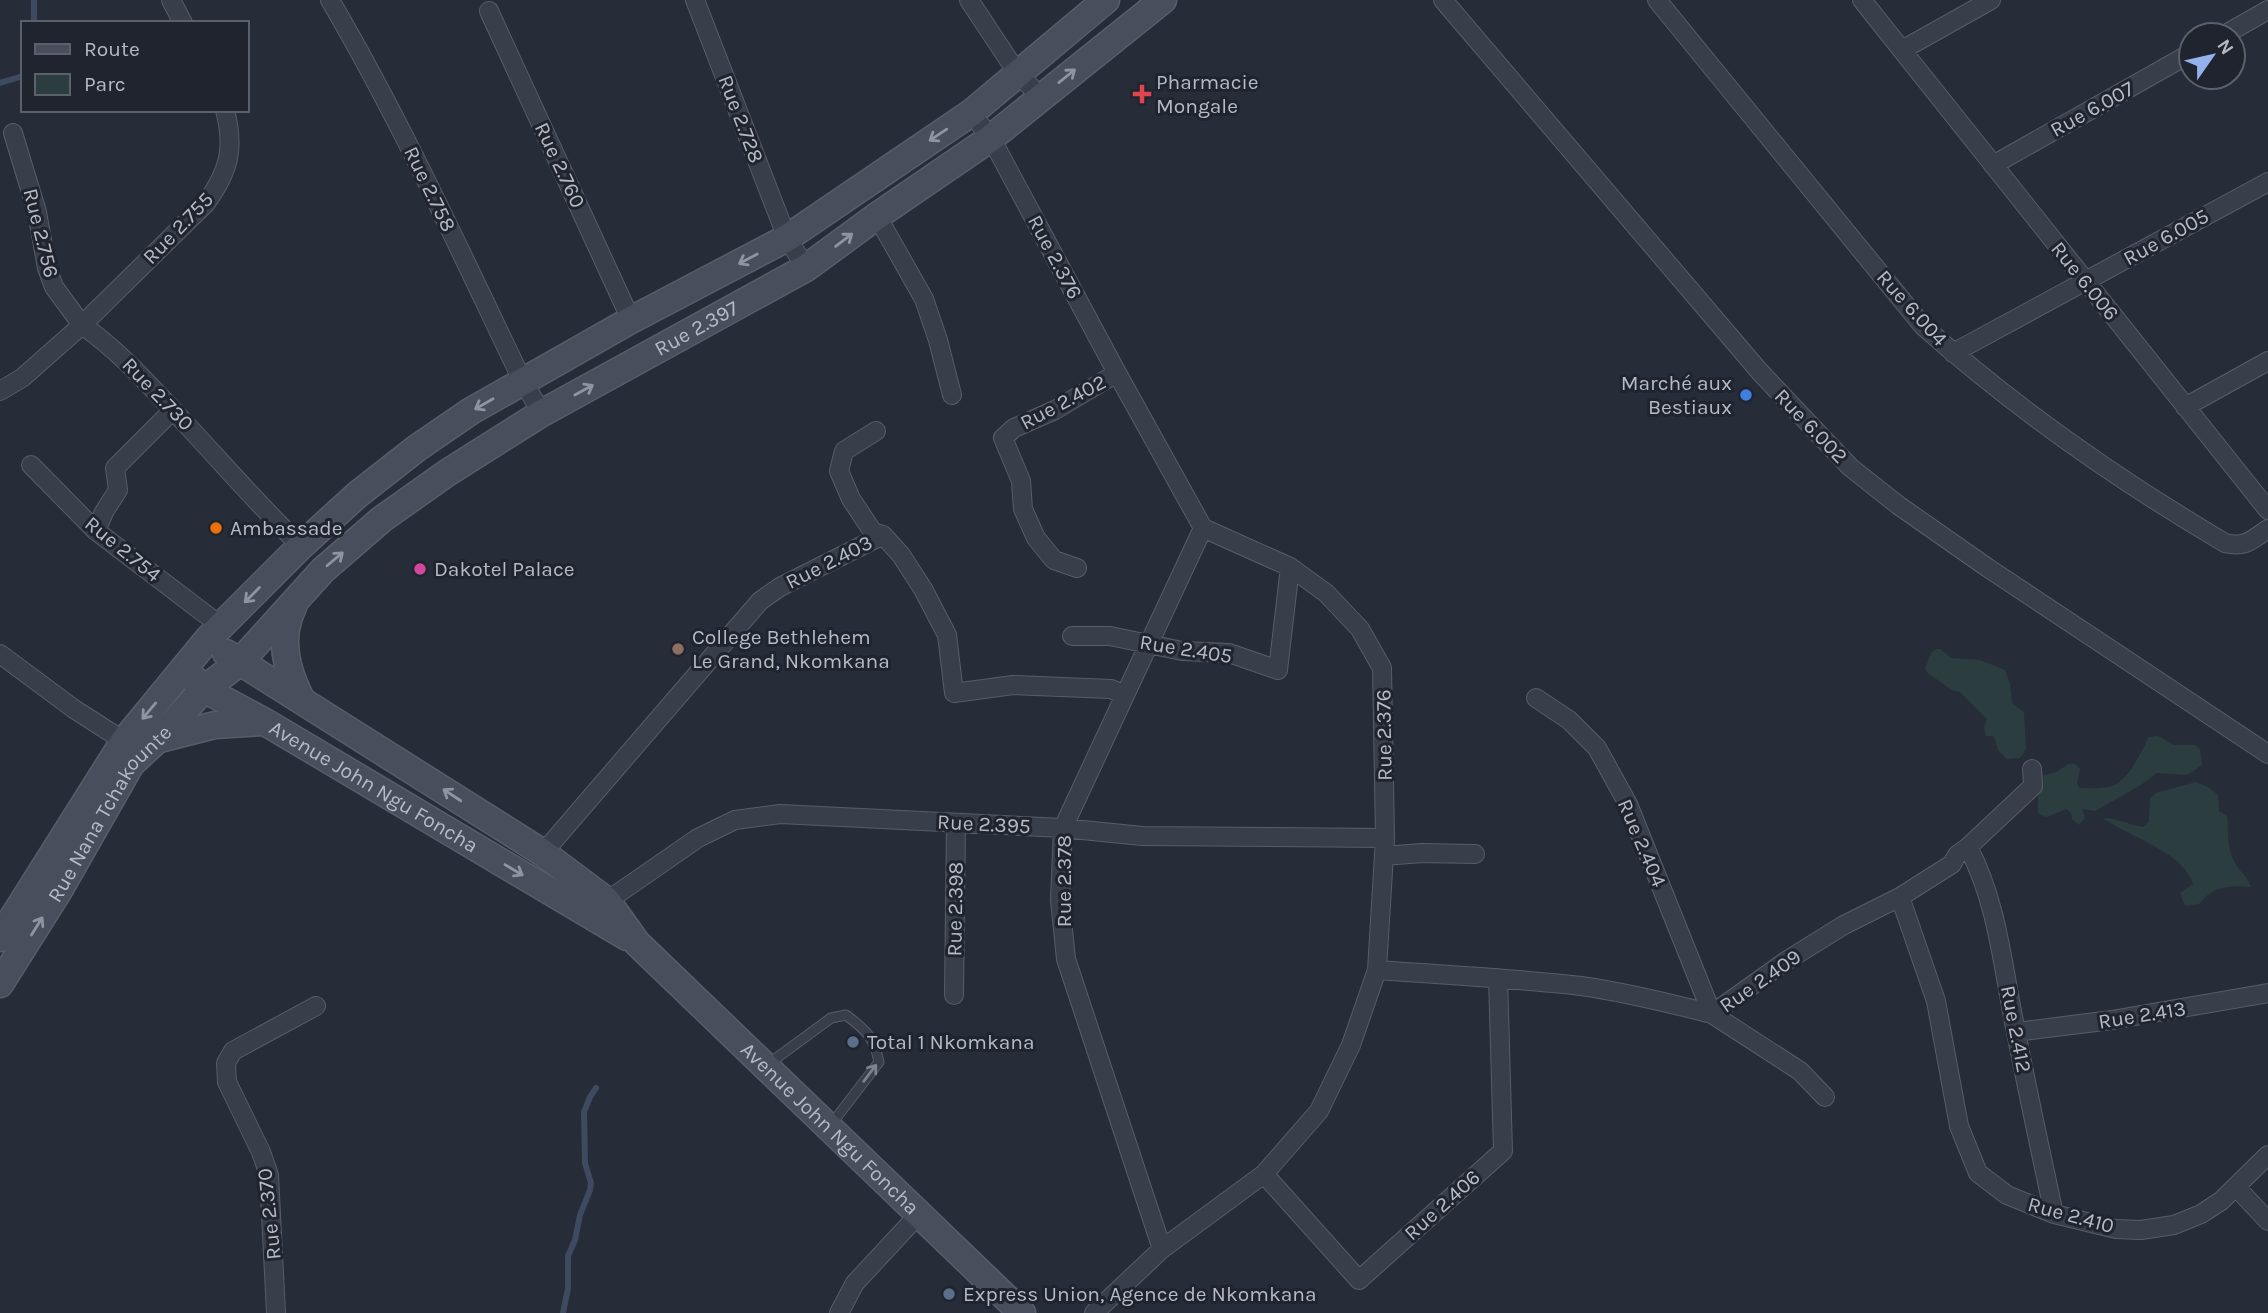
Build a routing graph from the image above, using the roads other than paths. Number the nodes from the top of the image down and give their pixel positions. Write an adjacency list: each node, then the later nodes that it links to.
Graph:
1 (172, 0): 13 (street)
2 (330, 0): 34 (street, Rue 2.758)
3 (695, 0): 26 (street, Rue 2.728)
4 (969, 0): 17 (street)
5 (1106, 0): 17 (main road, Rue 2.397)
6 (1657, 0): 31 (street, Rue 6.004)
7 (1862, 0): 15 (street, Rue 6.006)
8 (1991, 0): 15 (street)
9 (1448, 1): 64 (street, Rue 6.002)
10 (1154, 3): 18 (main road, Rue 2.397, one-way to 10)
11 (2268, 10): 14 (street)
12 (488, 11): 29 (street, Rue 2.760)
13 (182, 21)
14 (2247, 22)
15 (1902, 50): 23 (street, Rue 6.006)
16 (2177, 61): 23 (street, Rue 6.007)
17 (1018, 74): 18 (street); 20 (main road, Rue 2.397)
18 (1041, 97): 22 (main road, Rue 2.397)
19 (225, 112): 30 (street, Rue 2.755)
20 (971, 113): 22 (street, Rue 2.376); 26 (main road, Rue 2.397, one-way to 26)
21 (13, 133): 30 (street, Rue 2.756)
22 (991, 138): 25 (main road, Rue 2.397); 33 (street, Rue 2.376)
23 (1993, 165): 28 (street, Rue 6.006)
24 (2268, 182): 28 (street, Rue 6.005)
25 (877, 216): 27 (main road, Rue 2.397, one-way to 25); 36 (street)
26 (787, 238): 27 (street, Rue 2.728); 29 (main road, Rue 2.397, one-way to 29)
27 (806, 268): 39 (main road, Rue 2.397, one-way to 27)
28 (2085, 281): 31 (street, Rue 6.005); 37 (street, Rue 6.006)
29 (631, 320): 34 (main road, Rue 2.397)
30 (82, 325): 35 (street); 38 (street, Rue 2.730)
31 (1953, 353): 44 (street, Rue 6.004)
32 (2268, 361): 37 (street)
33 (1117, 373): 43 (street, Rue 2.376); 49 (street, Rue 2.402)
34 (523, 382): 39 (street, Rue 2.758); 47 (main road, Rue 2.397, one-way to 47)
35 (0, 391)
36 (952, 395)
37 (2185, 407): 42 (street, Rue 6.006)
38 (173, 410): 45 (street); 47 (street, Rue 2.730)
39 (542, 413): 50 (main road, Rue 2.397, one-way to 39)
40 (876, 431): 46 (street)
41 (31, 465): 45 (street, Rue 2.754)
42 (2268, 510)
43 (1203, 528): 48 (street, Rue 2.376); 53 (street, Rue 2.378)
44 (2268, 528)
45 (96, 531): 51 (street, Rue 2.754)
46 (883, 535): 58 (street, Rue 2.403); 70 (street, Rue 2.403)
47 (301, 546): 51 (main road, Rue 2.397, one-way to 51)
48 (1290, 567): 53 (street, Rue 2.405); 68 (street, Rue 2.376)
49 (1077, 568)
50 (299, 596): 55 (main road, Rue 2.397); 60 (main road)
51 (214, 633): 55 (main road, Avenue John Ngu Foncha); 56 (main road, Rue Nana Tchakounte)
52 (1072, 636): 53 (street, Rue 2.405)
53 (1149, 645): 58 (street, Rue 2.378)
54 (0, 654): 63 (street)
55 (239, 663): 57 (main road, Rue Nana Tchakounte); 60 (main road, Avenue John Ngu Foncha)
56 (185, 669): 57 (main road, Avenue John Ngu Foncha); 63 (main road, Rue Nana Tchakounte, one-way to 63)
57 (204, 689): 61 (main road, Avenue John Ngu Foncha); 62 (main road, Rue Nana Tchakounte)
58 (1125, 695): 67 (street, Rue 2.378)
59 (1536, 698): 82 (street, Rue 2.404)
60 (301, 699): 70 (main road, Avenue John Ngu Foncha, one-way to 60)
61 (265, 722): 62 (main road); 75 (main road, Avenue John Ngu Foncha, one-way to 75)
62 (158, 739): 78 (main road, Rue Nana Tchakounte, one-way to 62)
63 (124, 741): 74 (main road, Rue Nana Tchakounte)
64 (2268, 754)
65 (2032, 769): 69 (street, Rue 2.409)
66 (956, 823): 67 (street, Rue 2.395); 73 (street, Rue 2.395); 80 (street, Rue 2.398)
67 (1063, 828): 68 (street, Rue 2.395); 93 (street, Rue 2.378)
68 (1385, 847): 71 (street, Rue 2.395); 76 (street, Rue 2.376)
69 (1968, 847): 72 (street, Rue 2.409); 83 (street, Rue 2.412)
70 (543, 853): 73 (main road, Avenue John Ngu Foncha)
71 (1475, 854)
72 (1900, 897): 82 (street, Rue 2.409); 91 (street, Rue 2.410)
73 (607, 901): 75 (main road, Avenue John Ngu Foncha)
74 (0, 938)
75 (637, 943): 84 (main road, Avenue John Ngu Foncha)
76 (1377, 970): 77 (street, Rue 2.409); 88 (street, Rue 2.376)
77 (1498, 978): 82 (street, Rue 2.409); 88 (street, Rue 2.406)
78 (0, 984)
79 (2268, 993): 83 (street, Rue 2.413)
80 (954, 995)
81 (316, 1006): 94 (street, Rue 2.370)
82 (1712, 1014): 85 (street)
83 (2016, 1032): 91 (street, Rue 2.412)
84 (765, 1067): 86 (main road, Avenue John Ngu Foncha); 86 (lane, one-way to 84)
85 (1825, 1097)
86 (829, 1127): 90 (main road, Avenue John Ngu Foncha)
87 (2268, 1155): 89 (street, Rue 2.410)
88 (1264, 1174): 93 (street, Rue 2.376)
89 (2236, 1187): 91 (street, Rue 2.410); 92 (street)
90 (920, 1213): 95 (street); 96 (main road, Avenue John Ngu Foncha)
91 (2054, 1214)
92 (2268, 1221)
93 (1161, 1249): 97 (street, Rue 2.376)
94 (276, 1313)
95 (839, 1313)
96 (1023, 1313)
97 (1094, 1313)

